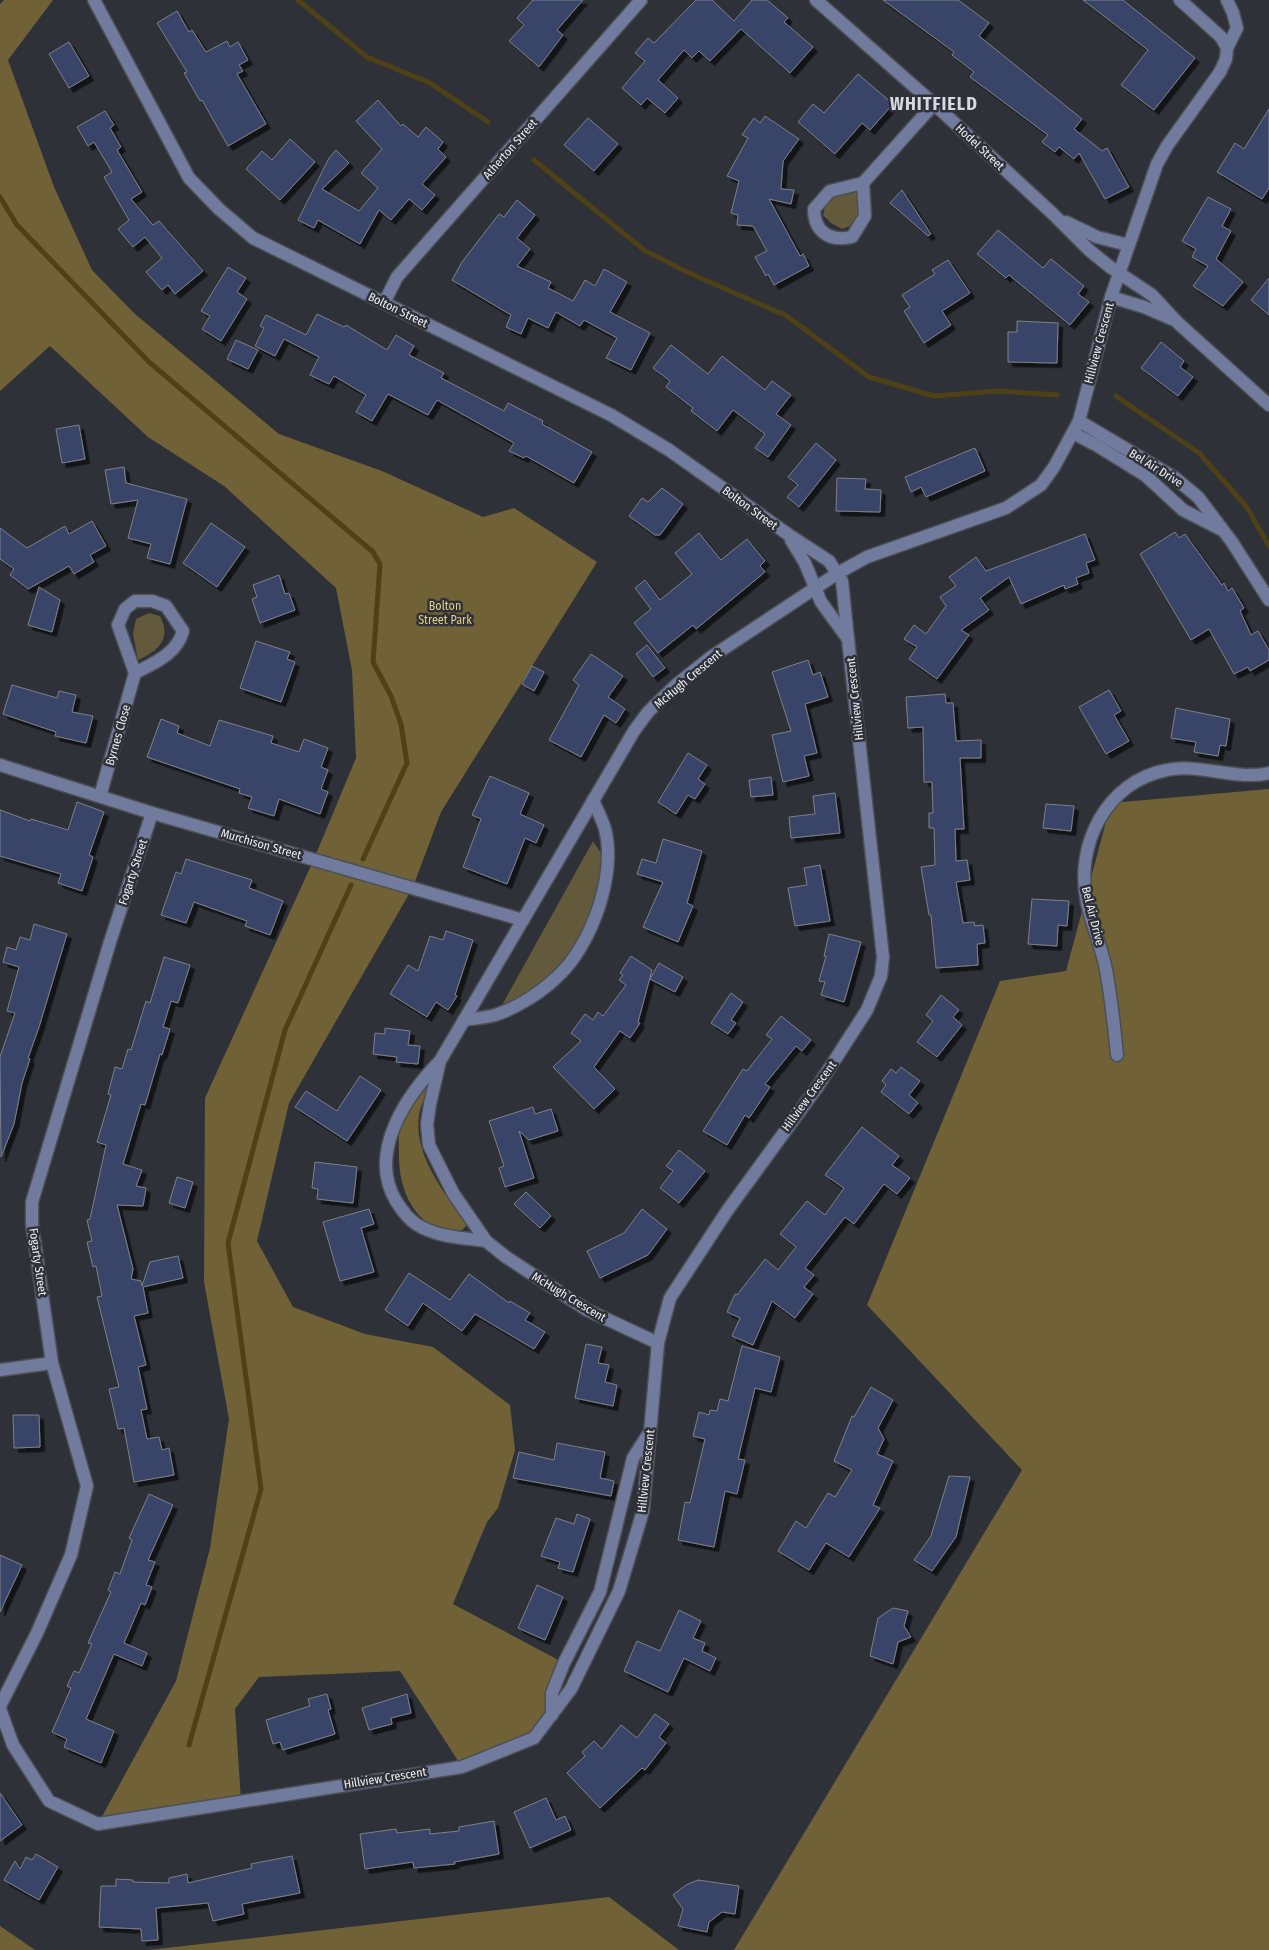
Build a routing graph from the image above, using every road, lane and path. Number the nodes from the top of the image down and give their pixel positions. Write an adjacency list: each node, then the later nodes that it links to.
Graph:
1 (94, 0): 13 (street, Bolton Street)
2 (641, 0): 13 (street, Atherton Street)
3 (816, 0): 7 (street, Hodel Street)
4 (1180, 0): 6 (street)
5 (1227, 0): 6 (street, Hillview Crescent)
6 (1227, 48): 10 (street, Hillview Crescent)
7 (934, 104): 8 (street); 9 (street, Hodel Street)
8 (864, 183): 8 (street)
9 (1053, 214): 10 (street, Hodel Street); 11 (street, Hodel Street)
10 (1128, 245): 11 (street, Hillview Crescent)
11 (1119, 272): 12 (street, Hillview Crescent); 14 (street, Hodel Street)
12 (1111, 297): 14 (street, Hodel Street); 16 (street, Hillview Crescent)
13 (384, 303): 19 (street, Bolton Street)
14 (1178, 322): 15 (street, Hodel Street)
15 (1269, 405)
16 (1079, 422): 17 (street, Hillview Crescent); 18 (street, Bel Air Drive)
17 (1073, 433): 18 (street, Bel Air Drive); 20 (street, Hillview Crescent)
18 (1220, 529): 22 (street, Bel Air Drive)
19 (789, 535): 20 (street, Bolton Street); 21 (street, Bolton Street)
20 (838, 572): 21 (street, Hillview Crescent); 23 (street, Hillview Crescent)
21 (814, 589): 23 (street, Hillview Crescent); 28 (street, McHugh Crescent)
22 (1269, 600)
23 (848, 639): 35 (street, Hillview Crescent)
24 (135, 673): 24 (street); 27 (street, Byrnes Close)
25 (0, 765): 27 (street, Murchison Street)
26 (1269, 773): 32 (street, Bel Air Drive)
27 (100, 796): 29 (street, Murchison Street)
28 (593, 800): 30 (street, McHugh Crescent); 31 (street)
29 (152, 813): 30 (street, Murchison Street); 36 (street, Fogarty Street)
30 (523, 920): 31 (street, McHugh Crescent)
31 (464, 1020): 33 (street, McHugh Crescent)
32 (1117, 1055)
33 (440, 1061): 34 (street, McHugh Crescent); 34 (street, McHugh Crescent)
34 (486, 1241): 35 (street, McHugh Crescent)
35 (658, 1343): 38 (street, Hillview Crescent)
36 (52, 1363): 37 (street); 39 (street, Fogarty Street)
37 (0, 1370)
38 (650, 1431): 40 (street); 40 (street, Hillview Crescent)
39 (0, 1707): 40 (street, Hillview Crescent)
40 (552, 1715)

